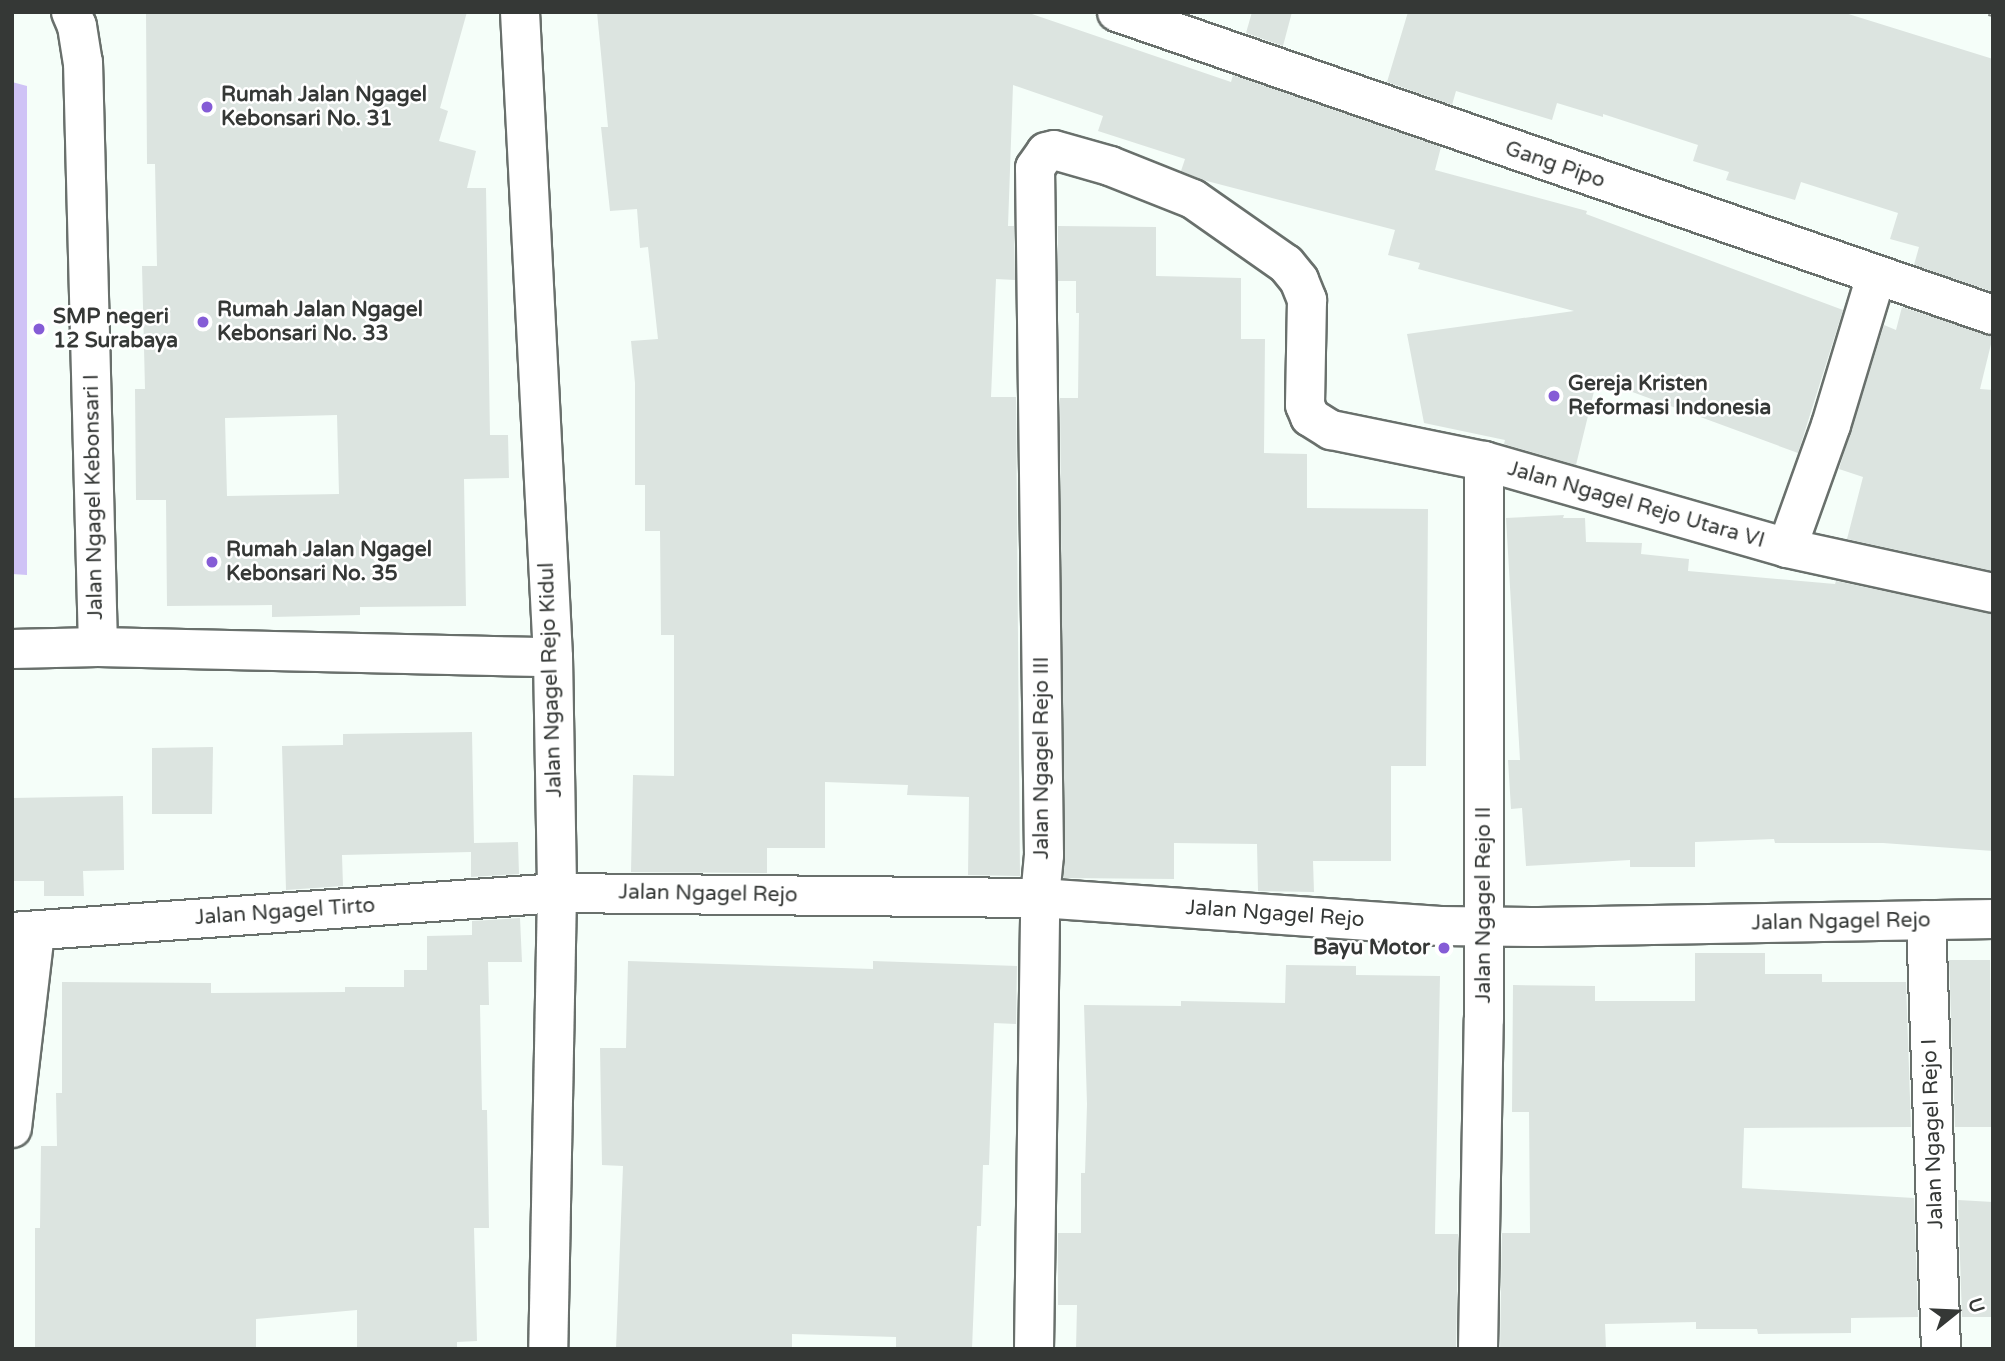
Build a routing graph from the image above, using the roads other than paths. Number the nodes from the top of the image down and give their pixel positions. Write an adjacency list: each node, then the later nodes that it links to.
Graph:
1 (71, 12): 10 (street, Jalan Ngagel Kebonsari I)
2 (520, 12): 12 (street, Jalan Ngagel Rejo Kidul)
3 (1117, 12): 5 (street, Gang Pipo)
4 (1035, 168): 7 (street, Jalan Ngagel Rejo Utara VI); 14 (street, Jalan Ngagel Rejo III)
5 (1875, 276): 6 (street, Gang Pipo); 8 (street, Jalan Ngagel Rejo Utara VI)
6 (1993, 315)
7 (1484, 461): 8 (street, Jalan Ngagel Rejo Utara VI); 17 (street, Jalan Ngagel Rejo II)
8 (1787, 548): 9 (street, Jalan Ngagel Rejo Utara VI)
9 (1993, 593)
10 (98, 647): 11 (street, Jalan Ngagel Kebonsari I); 12 (street, Jalan Ngagel Kebonsari I)
11 (12, 649)
12 (552, 657): 13 (street, Jalan Ngagel Rejo Kidul)
13 (557, 893): 14 (street, Jalan Ngagel Rejo); 18 (street, Jalan Ngagel Tirto); 20 (street, Jalan Ngagel Rejo Kidul)
14 (1040, 898): 17 (street, Jalan Ngagel Rejo); 21 (street, Jalan Ngagel Rejo III)
15 (1993, 919): 16 (street, Jalan Ngagel Rejo)
16 (1926, 920): 17 (street, Jalan Ngagel Rejo); 23 (street, Jalan Ngagel Rejo I)
17 (1484, 926): 22 (street, Jalan Ngagel Rejo II)
18 (24, 932): 19 (street)
19 (12, 1128)
20 (548, 1349)
21 (1034, 1349)
22 (1478, 1349)
23 (1941, 1349)

